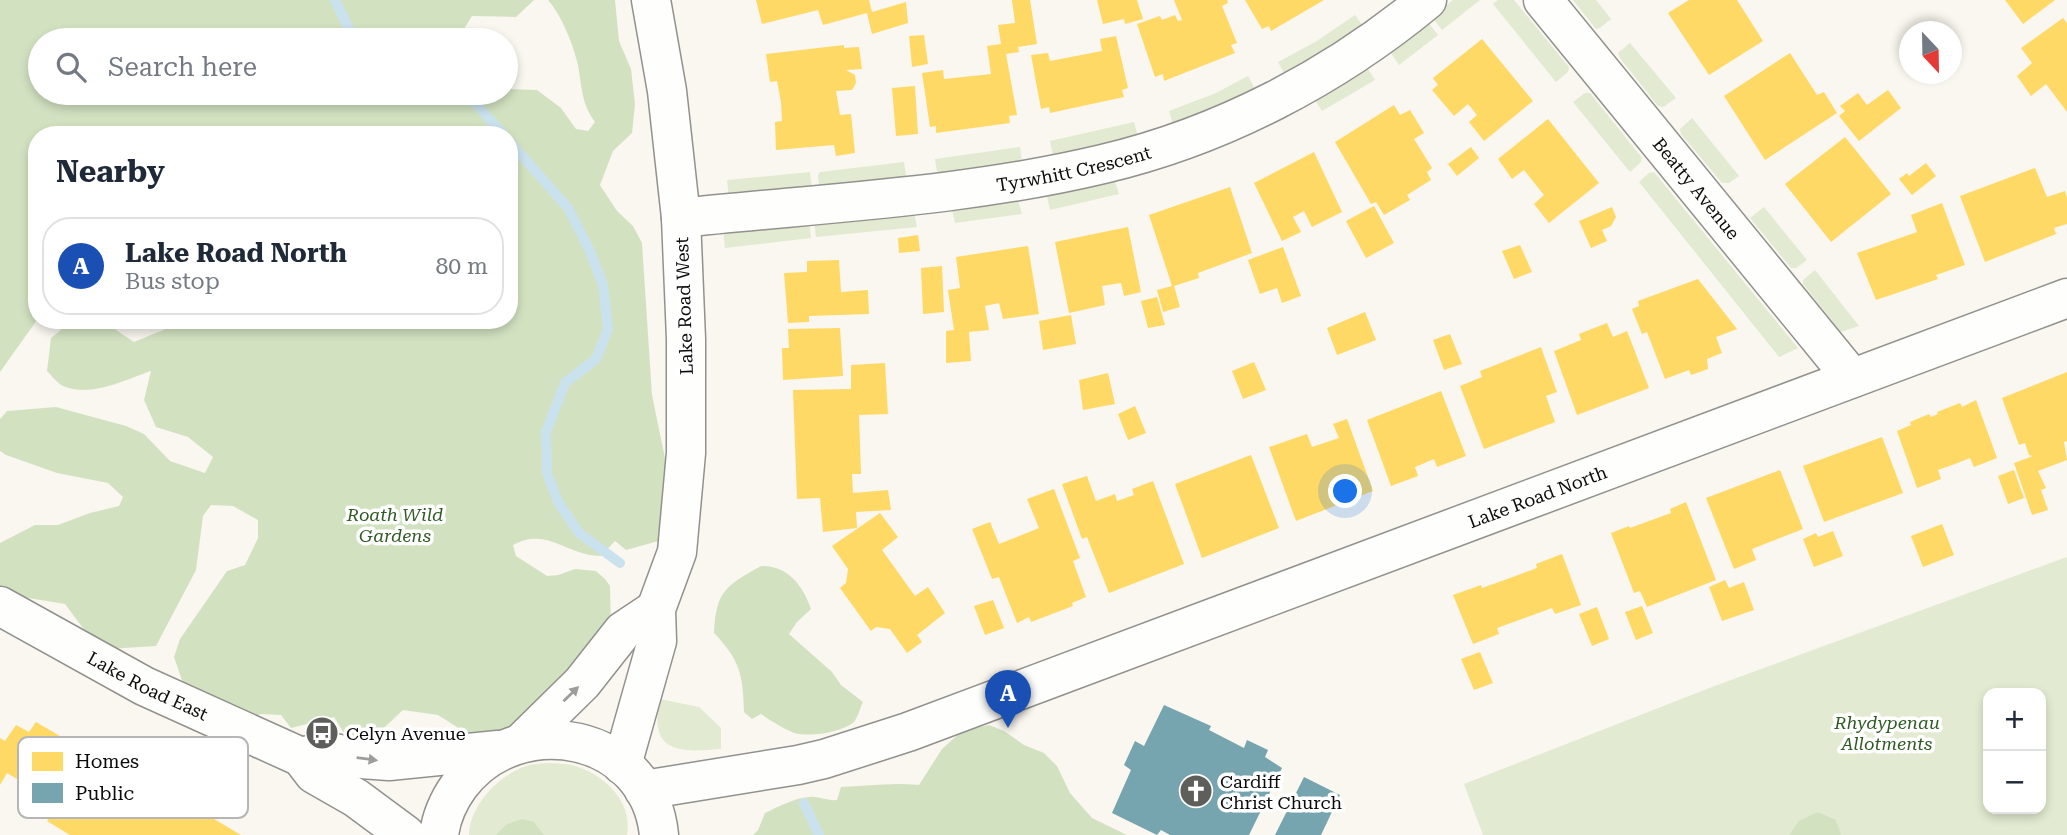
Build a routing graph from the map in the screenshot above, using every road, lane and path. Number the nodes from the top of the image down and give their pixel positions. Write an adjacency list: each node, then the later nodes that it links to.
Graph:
1 (650, 0): 4 (street, Lake Road West)
2 (1427, 0): 4 (street, Tyrwhitt Crescent)
3 (1543, 0): 6 (street, Beatty Avenue)
4 (681, 218): 8 (street, Lake Road West)
5 (2067, 298): 6 (street, Lake Road North)
6 (1852, 378): 11 (street, Lake Road North)
7 (0, 606): 10 (street, Lake Road East)
8 (656, 609): 9 (street, one-way to 8); 11 (street, Lake Road West)
9 (510, 746): 10 (street, one-way to 9); 11 (street); 13 (street)
10 (300, 757): 12 (street, Lake Road East)
11 (633, 778): 14 (street)
12 (406, 835)
13 (439, 835)
14 (659, 835)

